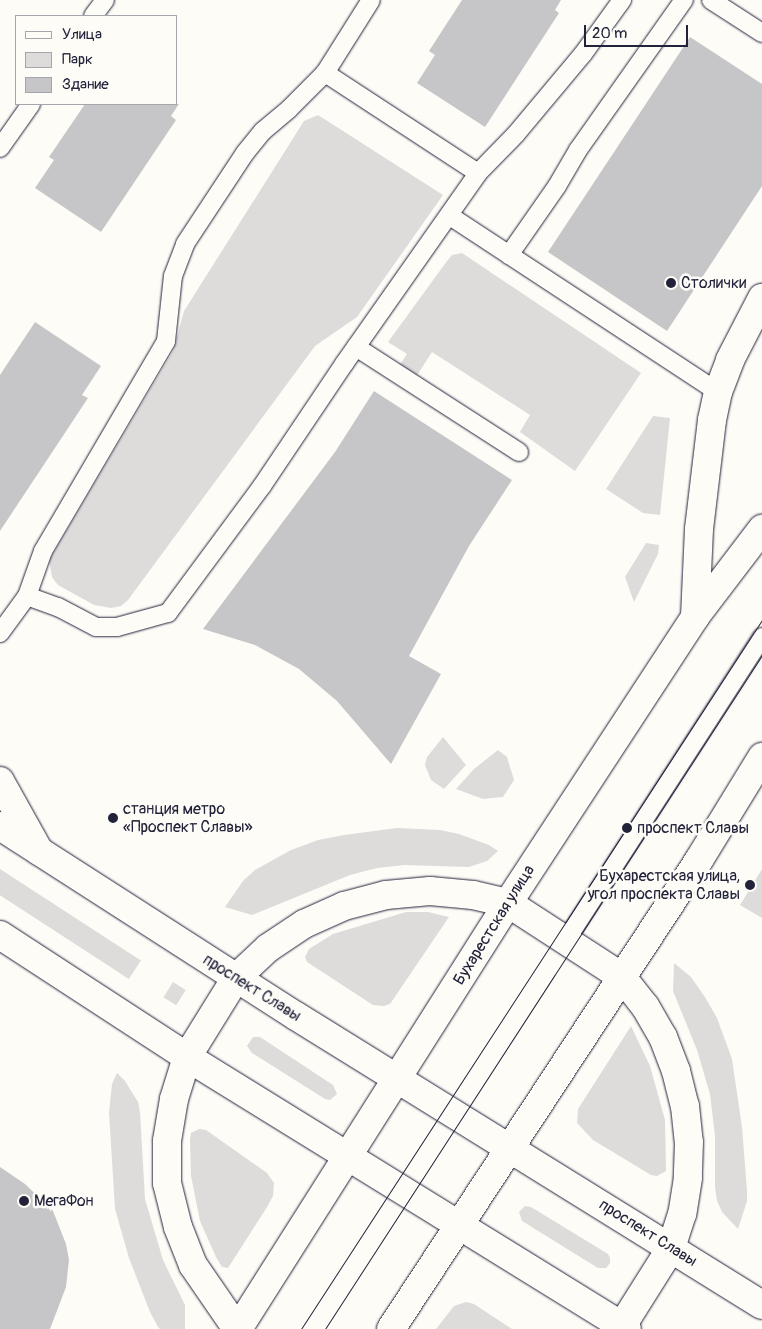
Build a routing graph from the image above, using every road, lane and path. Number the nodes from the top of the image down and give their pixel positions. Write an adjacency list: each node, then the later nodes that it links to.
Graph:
1 (105, 0): 6 (lane)
2 (371, 0): 8 (lane)
3 (622, 0): 11 (lane)
4 (684, 0): 13 (lane)
5 (711, 0): 7 (lane)
6 (94, 15)
7 (762, 33)
8 (325, 73): 11 (lane); 19 (lane)
9 (30, 105): 10 (lane)
10 (0, 148)
11 (478, 173): 12 (lane)
12 (450, 216): 13 (lane); 15 (lane)
13 (509, 255): 16 (lane)
14 (762, 298): 16 (main road)
15 (356, 347): 17 (lane); 19 (lane)
16 (718, 392): 20 (main road)
17 (519, 452)
18 (762, 529): 20 (main road, Бухарестская улица)
19 (26, 596): 21 (lane)
20 (695, 617): 27 (main road, Бухарестская улица)
21 (0, 632)
22 (762, 637): 29 (lane)
23 (762, 757): 30 (main road)
24 (0, 781): 26 (main road)
25 (0, 826): 26 (main road, проспект Славы)
26 (39, 851): 31 (main road, проспект Славы)
27 (508, 903): 29 (main road); 31 (main road); 33 (main road, Бухарестская улица)
28 (0, 935): 32 (main road)
29 (566, 940): 30 (main road)
30 (622, 977): 34 (main road); 37 (main road)
31 (236, 978): 32 (main road); 33 (main road, проспект Славы)
32 (187, 1057): 35 (main road); 40 (main road)
33 (397, 1079): 34 (main road, проспект Славы); 35 (main road, Бухарестская улица)
34 (509, 1147): 36 (main road); 37 (main road, проспект Славы)
35 (348, 1158): 36 (main road); 40 (main road, Бухарестская улица)
36 (458, 1224): 39 (main road); 41 (main road)
37 (671, 1248): 38 (main road, проспект Славы); 39 (main road)
38 (762, 1304)
39 (623, 1328)
40 (238, 1329)
41 (391, 1329)

